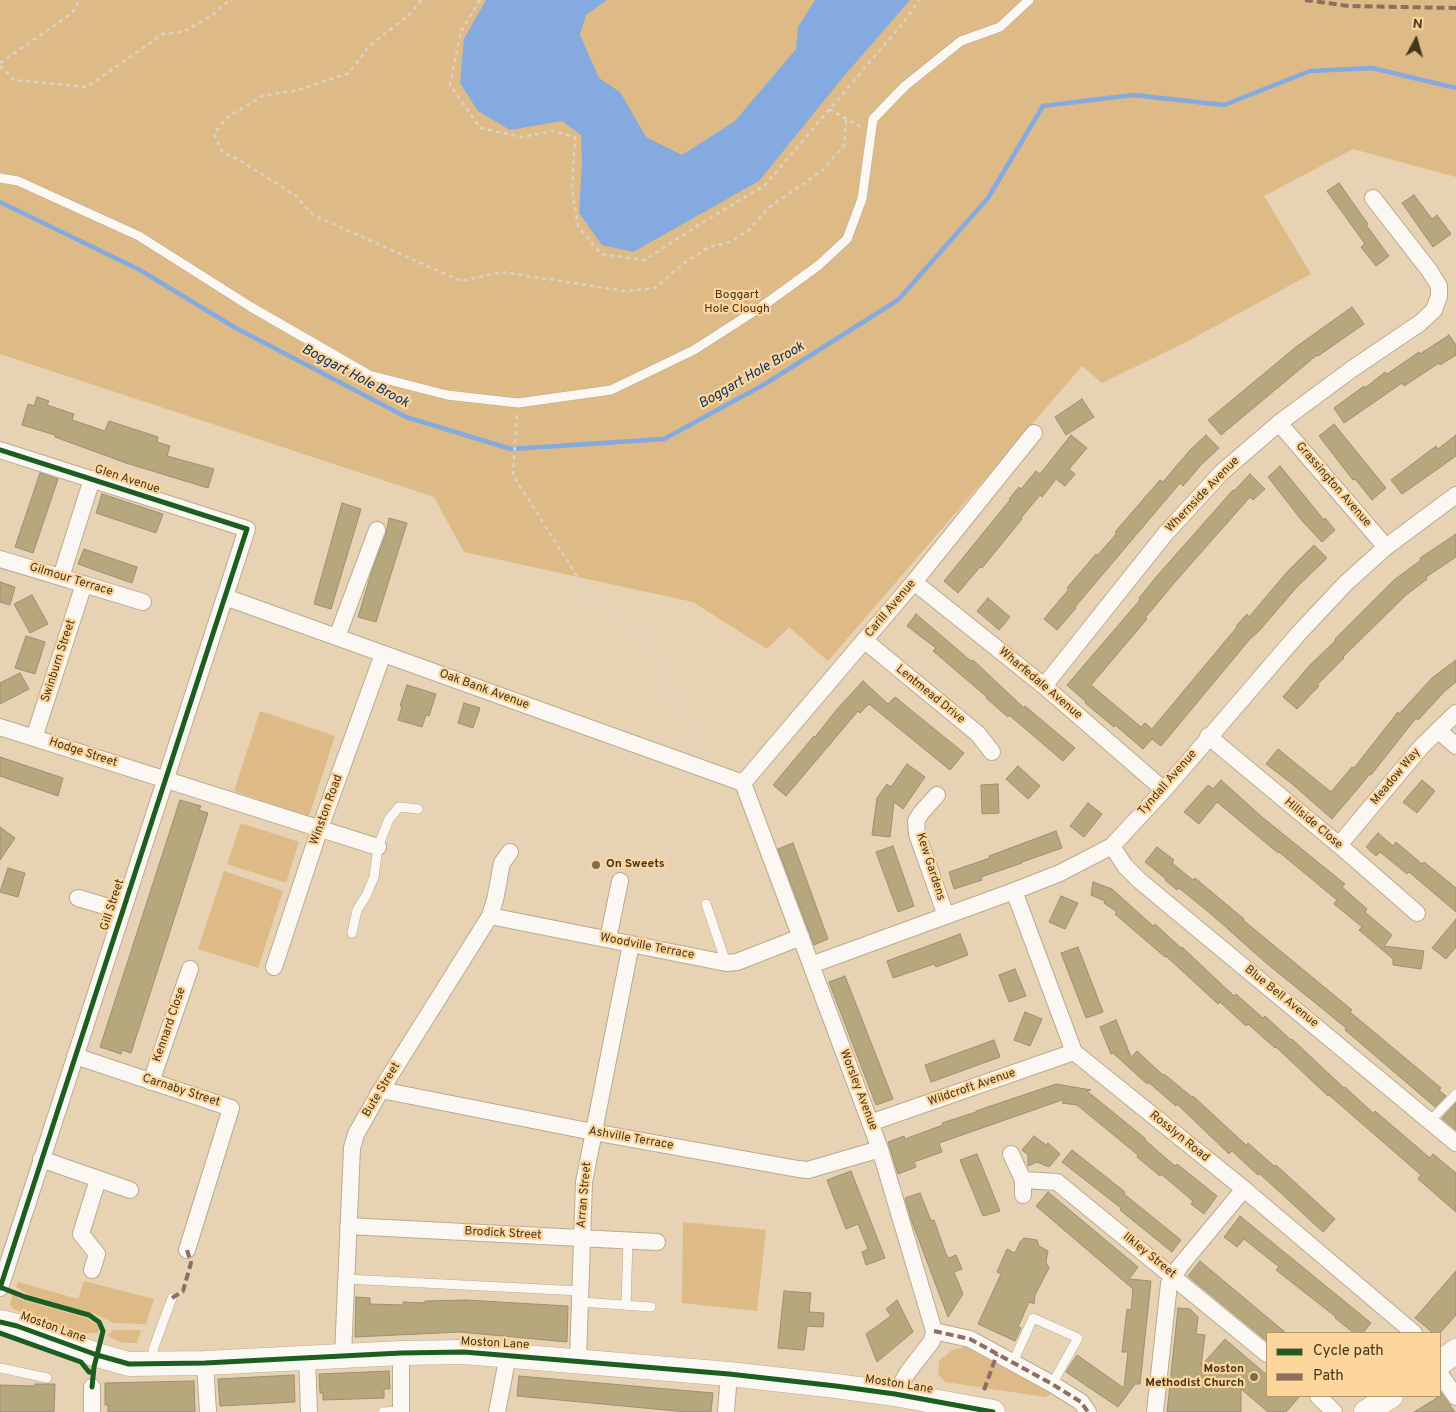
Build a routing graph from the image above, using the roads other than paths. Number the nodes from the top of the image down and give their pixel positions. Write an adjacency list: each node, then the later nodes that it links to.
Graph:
1 (1029, 0): 2 (lane)
2 (0, 178)
3 (1374, 198): 4 (street, Whernside Avenue)
4 (1279, 424): 11 (street, Grassington Avenue); 21 (street, Whernside Avenue)
5 (1034, 433): 14 (street, Carill Avenue)
6 (0, 450): 7 (street, Glen Avenue)
7 (92, 479): 9 (street, Glen Avenue); 13 (street)
8 (1456, 495): 11 (street, Tyndall Avenue)
9 (247, 529): 16 (street, Gill Street)
10 (377, 530): 18 (street)
11 (1386, 548): 25 (street, Tyndall Avenue)
12 (0, 559): 13 (street, Gilmour Terrace)
13 (61, 577): 15 (street, Gilmour Terrace)
14 (914, 582): 19 (street, Carill Avenue); 21 (street, Wharfedale Avenue)
15 (84, 584): 17 (street, Gilmour Terrace); 26 (street, Swinburn Street)
16 (225, 597): 18 (street, Oak Bank Avenue); 29 (street, Gill Street)
17 (142, 602)
18 (337, 637): 20 (street, Oak Bank Avenue)
19 (864, 640): 28 (street, Lentmead Drive); 30 (street, Carill Avenue)
20 (383, 654): 30 (street, Oak Bank Avenue); 34 (street, Winston Road)
21 (1044, 686): 31 (street, Wharfedale Avenue)
22 (1456, 713): 24 (street, Meadow Way)
23 (0, 727): 26 (street, Hodge Street)
24 (1438, 730): 27 (street); 35 (street, Meadow Way)
25 (1208, 736): 31 (street, Tyndall Avenue); 35 (street, Hillside Close)
26 (34, 738): 29 (street, Hodge Street)
27 (1456, 746)
28 (992, 752)
29 (165, 779): 34 (street, Hodge Street); 43 (street, Gill Street)
30 (744, 783): 48 (street, Worsley Avenue)
31 (1164, 790): 36 (street, Tyndall Avenue)
32 (937, 795): 46 (street, Kew Gardens)
33 (418, 809): 37 (lane)
34 (320, 828): 37 (street, Hodge Street); 53 (street, Winston Road)
35 (1339, 845): 44 (street, Hillside Close)
36 (1112, 846): 40 (street, Tyndall Avenue); 60 (street, Blue Bell Avenue)
37 (378, 847): 47 (lane)
38 (510, 852): 45 (street, Bute Street)
39 (620, 881): 49 (street)
40 (1014, 891): 46 (street, Tyndall Avenue); 55 (street)
41 (78, 898): 43 (street)
42 (706, 904): 51 (lane)
43 (122, 911): 56 (street, Gill Street)
44 (1417, 913)
45 (490, 916): 49 (street, Woodville Terrace); 58 (street, Bute Street)
46 (946, 916): 52 (street, Tyndall Avenue)
47 (352, 933)
48 (801, 936): 51 (street, Woodville Terrace); 52 (street, Worsley Avenue)
49 (608, 939): 50 (street, Woodville Terrace)
50 (631, 944): 51 (street, Woodville Terrace); 62 (street, Arran Street)
51 (726, 963)
52 (812, 965): 61 (street, Worsley Avenue)
53 (274, 967)
54 (190, 969): 57 (street, Kennard Close)
55 (1074, 1052): 61 (street, Wildcroft Avenue); 68 (street, Rosslyn Road)
56 (75, 1056): 57 (street, Carnaby Street); 66 (street, Gill Street)
57 (151, 1082): 74 (street, Carnaby Street)
58 (381, 1090): 62 (street, Ashville Terrace); 70 (street, Bute Street)
59 (1456, 1094): 60 (lane)
60 (1431, 1120): 63 (street, Blue Bell Avenue)
61 (870, 1123): 64 (street, Worsley Avenue)
62 (593, 1132): 64 (street, Ashville Terrace); 71 (street, Arran Street)
63 (1456, 1142)
64 (880, 1148): 84 (street, Worsley Avenue)
65 (1011, 1154): 76 (street, Ilkley Street)
66 (42, 1159): 67 (street); 78 (street, Gill Street)
67 (98, 1178): 69 (street); 75 (street)
68 (1244, 1189): 76 (street); 85 (street, Rosslyn Road)
69 (130, 1190)
70 (348, 1226): 71 (street, Brodick Street); 77 (street, Bute Street)
71 (582, 1238): 72 (street, Brodick Street); 79 (street, Arran Street)
72 (628, 1241): 73 (street, Brodick Street); 81 (lane)
73 (657, 1242)
74 (187, 1250)
75 (92, 1270)
76 (1174, 1276): 87 (street, Ilkley Street); 114 (street)
77 (345, 1280): 79 (lane); 89 (street, Bute Street)
78 (0, 1288)
79 (581, 1297): 81 (lane); 91 (street, Arran Street)
80 (172, 1298): 95 (lane)
81 (626, 1305): 82 (lane)
82 (651, 1306)
83 (0, 1322): 95 (street, Moston Lane)
84 (934, 1331): 93 (street); 104 (street)
85 (1413, 1332)
86 (401, 1353): 88 (street, Moston Lane); 89 (street, Moston Lane); 110 (street)
87 (1266, 1353)
88 (508, 1355): 91 (street, Moston Lane); 111 (street)
89 (343, 1356): 90 (street, Moston Lane)
90 (307, 1357): 94 (street, Moston Lane); 108 (street)
91 (578, 1360): 97 (street, Moston Lane)
92 (1444, 1360): 103 (street)
93 (1013, 1362): 99 (street); 99 (lane)
94 (205, 1363): 95 (street, Moston Lane); 107 (street)
95 (150, 1365)
96 (0, 1368): 98 (lane)
97 (730, 1374): 104 (street, Moston Lane); 112 (street)
98 (47, 1378)
99 (1052, 1384): 105 (street)
100 (92, 1387): 106 (street)
101 (1319, 1397): 115 (street)
102 (1389, 1397): 116 (street)
103 (1456, 1397)
104 (892, 1403): 113 (street, Moston Lane)
105 (1085, 1410)
106 (92, 1412)
107 (208, 1412)
108 (309, 1412)
109 (383, 1412): 110 (lane)
110 (401, 1412)
111 (497, 1412)
112 (726, 1412)
113 (992, 1412)
114 (1155, 1412)
115 (1334, 1412)
116 (1366, 1412)

